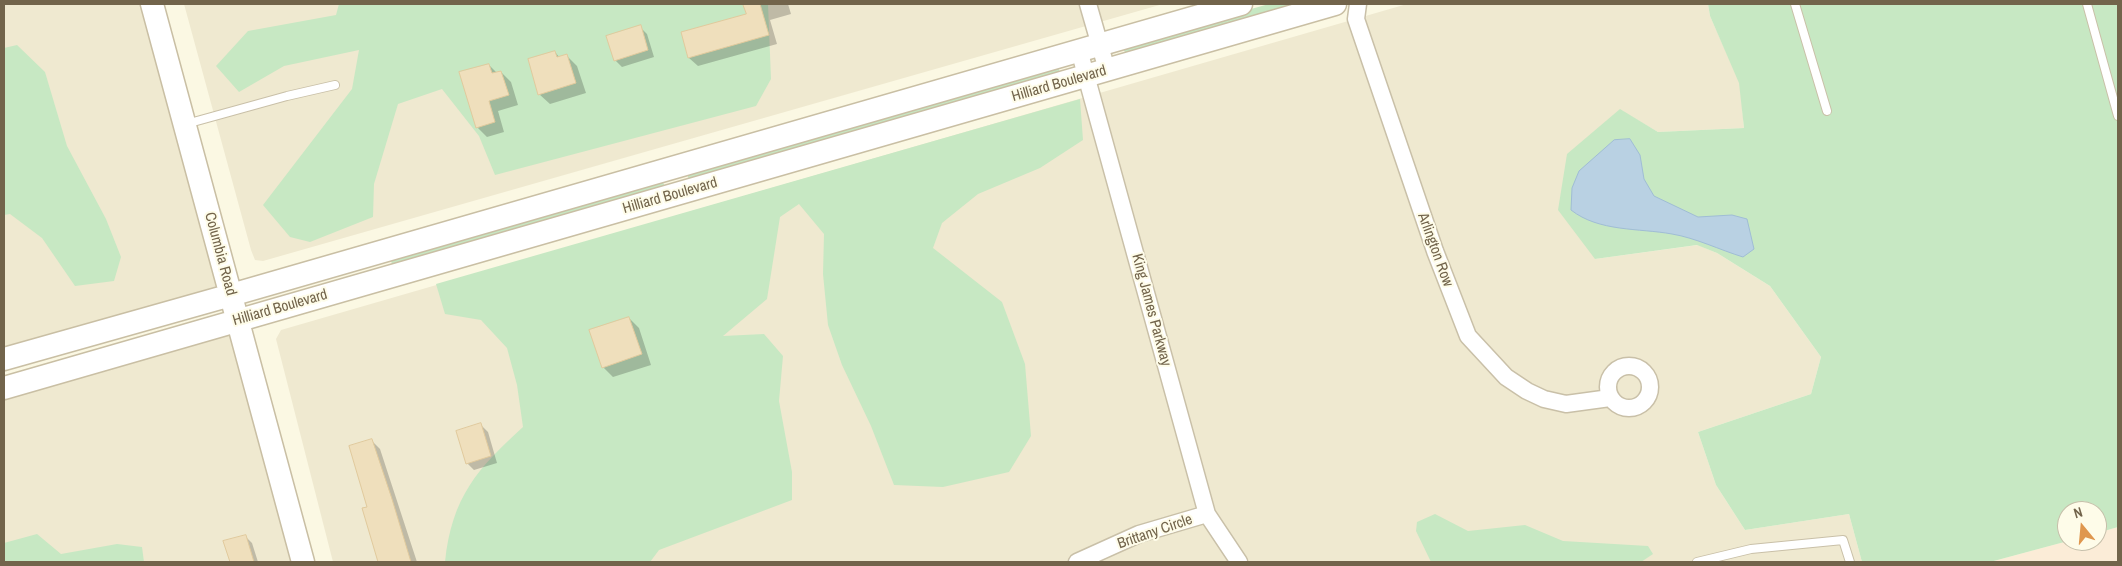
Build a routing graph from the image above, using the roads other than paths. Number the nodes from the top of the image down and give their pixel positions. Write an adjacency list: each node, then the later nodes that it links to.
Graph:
1 (152, 4): 13 (main road, Columbia Road)
2 (1088, 4): 8 (street, King James Parkway)
3 (1241, 4): 8 (main road, Hilliard Boulevard)
4 (1335, 4): 9 (main road, Hilliard Boulevard)
5 (1358, 4): 18 (street, Arlington Row)
6 (1795, 4): 11 (lane)
7 (2087, 4): 12 (lane)
8 (1089, 47): 9 (street, King James Parkway); 14 (main road, Hilliard Boulevard)
9 (1097, 73): 15 (main road, Hilliard Boulevard); 19 (street, King James Parkway)
10 (335, 85): 13 (lane)
11 (1827, 111)
12 (2118, 116)
13 (184, 124): 14 (main road, Columbia Road)
14 (231, 295): 15 (main road, Columbia Road); 16 (main road, Hilliard Boulevard)
15 (238, 320): 17 (main road, Hilliard Boulevard); 20 (main road, Columbia Road)
16 (4, 359)
17 (4, 388)
18 (1610, 398)
19 (1207, 514): 21 (street, Brittany Circle); 22 (street, King James Parkway)
20 (303, 562)
21 (1077, 562)
22 (1239, 562)
23 (1697, 562): 24 (lane)
24 (1850, 562)

